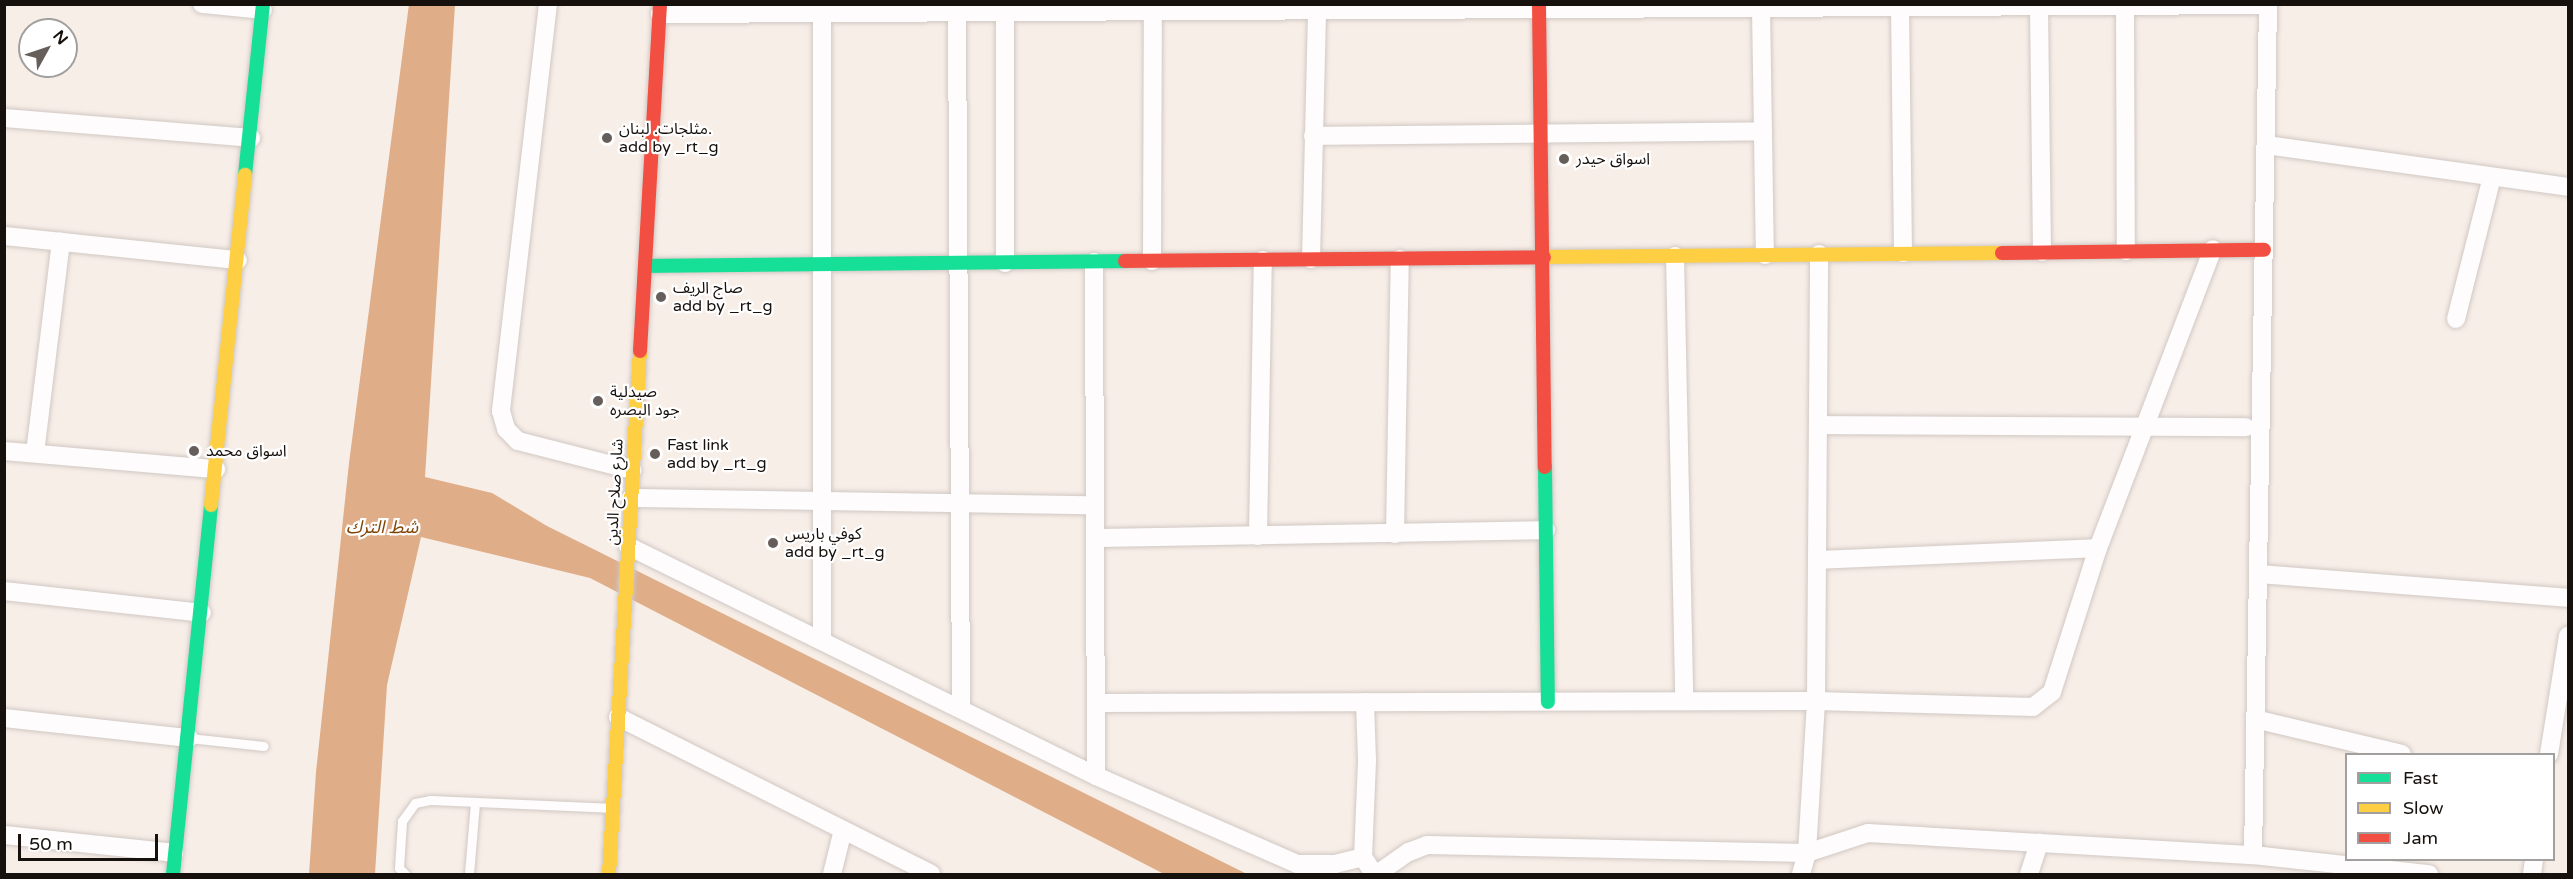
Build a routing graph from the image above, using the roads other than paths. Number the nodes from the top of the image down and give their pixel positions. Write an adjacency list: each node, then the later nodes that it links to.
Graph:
1 (202, 4): 8 (street)
2 (548, 4): 60 (street)
3 (2059, 5): 7 (street); 13 (street)
4 (2268, 5): 7 (street); 29 (street)
5 (1808, 6): 12 (street); 18 (street)
6 (1935, 6): 12 (street); 13 (street)
7 (2125, 6): 36 (street)
8 (263, 7): 28 (street)
9 (1406, 7): 10 (street); 21 (street)
10 (1539, 7): 11 (street); 26 (street)
11 (1678, 7): 18 (street)
12 (1900, 7): 38 (street)
13 (2039, 7): 37 (street)
14 (923, 8): 20 (street); 22 (street)
15 (1030, 8): 16 (street); 23 (street)
16 (1153, 8): 17 (street); 47 (street)
17 (1270, 8): 21 (street)
18 (1761, 8): 25 (street)
19 (660, 9): 20 (street); 52 (street, شارع صلاح الدين)
20 (822, 9): 51 (street)
21 (1317, 10): 27 (street)
22 (957, 12): 23 (street); 49 (street)
23 (1005, 12): 50 (street)
24 (4, 118): 28 (street)
25 (1763, 131): 26 (street); 40 (street)
26 (1541, 134): 27 (street); 42 (street)
27 (1313, 136): 46 (street)
28 (251, 138): 44 (street)
29 (2266, 145): 30 (street); 35 (street)
30 (2492, 177): 31 (street); 53 (street)
31 (2568, 187)
32 (4, 236): 33 (street)
33 (61, 242): 44 (street); 58 (street)
34 (2212, 249): 35 (street); 36 (street); 55 (street)
35 (2264, 249): 72 (street)
36 (2127, 251): 37 (street)
37 (2042, 252): 38 (street)
38 (1903, 253): 39 (street)
39 (1819, 254): 40 (street); 54 (street)
40 (1765, 255): 41 (street)
41 (1675, 256): 42 (street); 78 (street)
42 (1543, 257): 43 (street); 65 (street)
43 (1400, 259): 46 (street); 66 (street)
44 (238, 260): 59 (street)
45 (1263, 260): 46 (street); 47 (street); 67 (street)
46 (1311, 260)
47 (1152, 261): 48 (street)
48 (1094, 262): 50 (street); 64 (street)
49 (959, 263): 50 (street); 51 (street); 63 (street)
50 (1005, 263)
51 (822, 265): 52 (street); 62 (street)
52 (645, 266): 60 (street, شارع صلاح الدين)
53 (2456, 319)
54 (1818, 425): 55 (street); 71 (street)
55 (2145, 425): 56 (street); 70 (street)
56 (2246, 427)
57 (4, 451): 58 (street)
58 (35, 453): 59 (street)
59 (216, 469): 75 (street)
60 (632, 470): 61 (street, شارع صلاح الدين)
61 (631, 498): 62 (street); 69 (street, شارع صلاح الدين)
62 (822, 501): 63 (street); 77 (street)
63 (960, 503): 64 (street); 83 (street)
64 (1095, 505): 68 (street)
65 (1546, 530): 66 (street); 81 (street)
66 (1395, 534): 67 (street)
67 (1258, 536): 68 (street)
68 (1095, 538): 82 (street)
69 (628, 546): 77 (street); 84 (street, شارع صلاح الدين)
70 (2098, 548): 71 (street); 79 (street)
71 (1817, 560): 79 (street)
72 (2258, 574): 74 (street); 86 (street)
73 (4, 591): 75 (street)
74 (2568, 598)
75 (202, 613): 87 (street)
76 (2568, 636): 90 (street)
77 (822, 640): 83 (street)
78 (1684, 701): 79 (street); 81 (street)
79 (1816, 701): 98 (street)
80 (1365, 702): 81 (street); 82 (street); 100 (street)
81 (1548, 702)
82 (1097, 703): 91 (street)
83 (962, 708): 91 (street)
84 (618, 717): 93 (street, شارع صلاح الدين); 94 (street)
85 (4, 718): 87 (street)
86 (2255, 719): 89 (street); 99 (street)
87 (189, 738): 88 (lane); 97 (street)
88 (264, 746)
89 (2398, 753)
90 (2549, 753)
91 (1096, 776): 100 (street)
92 (475, 802): 93 (lane); 103 (lane); 104 (lane)
93 (613, 809): 105 (street, شارع صلاح الدين)
94 (843, 830): 106 (street); 107 (street)
95 (4, 835): 97 (street)
96 (2039, 843): 98 (street); 99 (street); 110 (street)
97 (174, 853): 102 (street)
98 (1807, 853): 108 (street); 109 (street)
99 (2253, 855): 101 (street)
100 (1363, 857): 108 (street)
101 (2277, 866): 111 (street)
102 (173, 874)
103 (405, 874)
104 (469, 874)
105 (609, 874)
106 (832, 874)
107 (931, 874)
108 (1376, 874)
109 (1801, 874)
110 (2029, 874)
111 (2429, 874)

